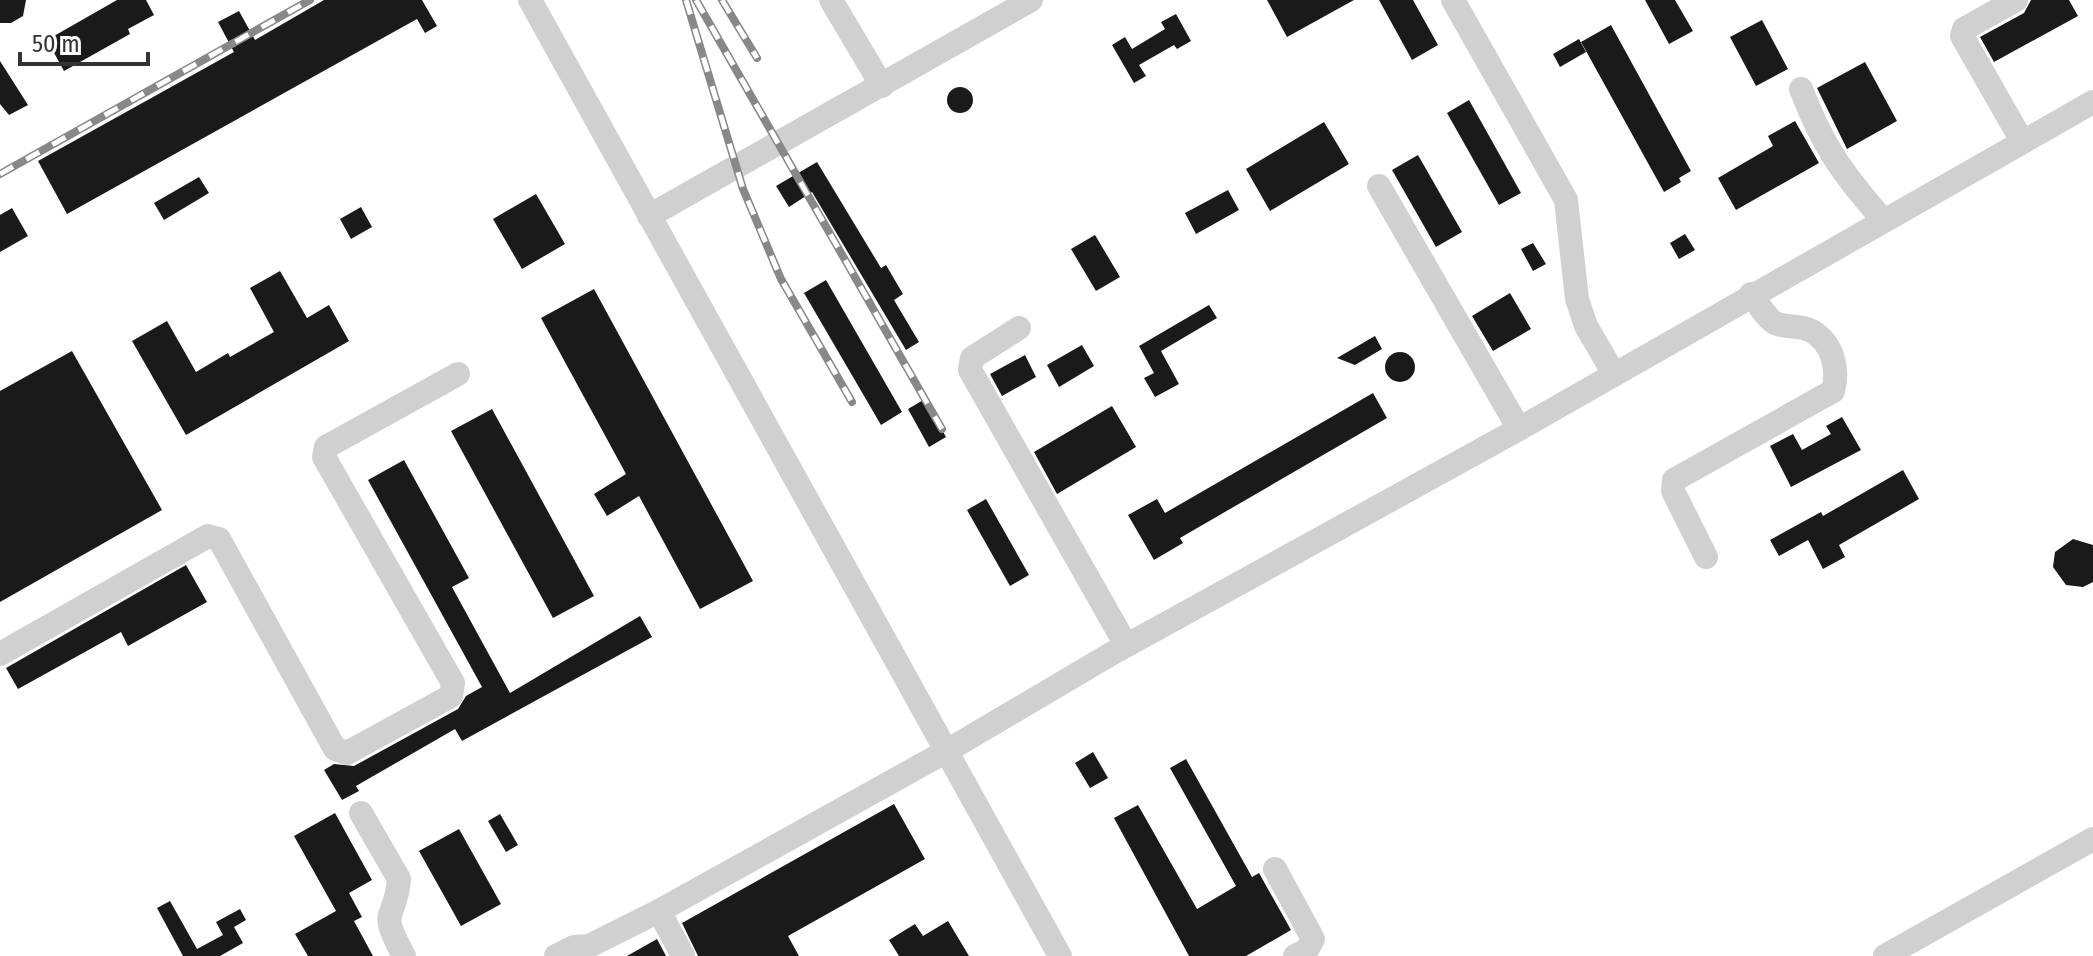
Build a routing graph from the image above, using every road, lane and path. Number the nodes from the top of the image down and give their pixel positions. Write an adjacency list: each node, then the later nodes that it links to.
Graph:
1 (530, 0): 11 (lane)
2 (831, 0): 6 (lane)
3 (1031, 0): 6 (lane)
4 (1453, 0): 16 (lane)
5 (2016, 0): 9 (lane)
6 (882, 86): 11 (lane)
7 (1801, 89): 12 (lane)
8 (2093, 102): 9 (lane)
9 (2022, 141): 12 (lane)
10 (1379, 186): 17 (lane)
11 (649, 216): 21 (lane)
12 (1883, 220): 13 (lane)
13 (1751, 294): 16 (lane); 18 (lane)
14 (1019, 328): 19 (lane)
15 (458, 374): 20 (lane)
16 (1614, 374): 17 (lane)
17 (1519, 429): 19 (lane)
18 (1706, 557)
19 (1126, 645): 21 (lane)
20 (0, 654)
21 (945, 752): 25 (lane); 29 (lane)
22 (361, 813): 26 (lane)
23 (2093, 839): 31 (lane)
24 (1275, 869): 30 (lane)
25 (659, 911): 27 (lane); 28 (lane)
26 (404, 956)
27 (556, 956)
28 (683, 956)
29 (1060, 956)
30 (1295, 956)
31 (1885, 956)

